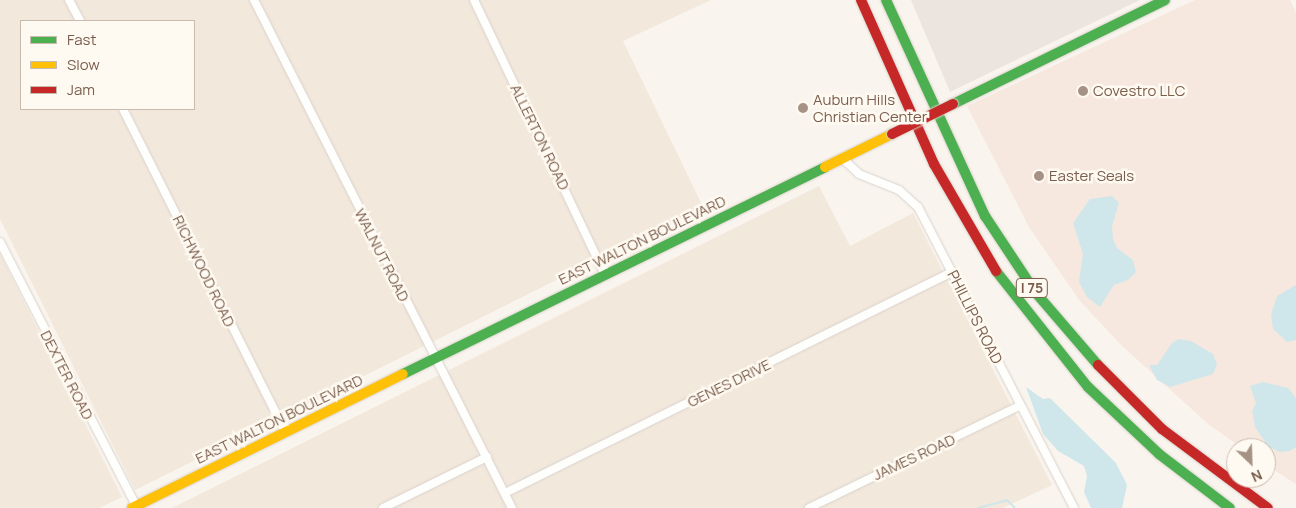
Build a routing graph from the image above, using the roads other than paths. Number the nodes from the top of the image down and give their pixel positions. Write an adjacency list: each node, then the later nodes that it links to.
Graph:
1 (69, 0): 7 (street)
2 (254, 0): 13 (street, WALNUT ROAD)
3 (474, 0): 12 (street, ALLERTON ROAD)
4 (861, 0): 23 (main road, I 75)
5 (886, 0): 24 (main road, I 75)
6 (1165, 0): 9 (main road, EAST WALTON BOULEVARD, bridge)
7 (79, 20)
8 (124, 110): 15 (street, RICHWOOD ROAD)
9 (842, 158): 11 (street, PHILLIPS ROAD); 12 (main road, EAST WALTON BOULEVARD)
10 (0, 242): 18 (street, DEXTER ROAD)
11 (952, 272): 14 (street, PHILLIPS ROAD); 17 (street, GENES DRIVE)
12 (605, 275): 13 (main road, EAST WALTON BOULEVARD)
13 (434, 359): 15 (main road, EAST WALTON BOULEVARD); 16 (street, WALNUT ROAD)
14 (1019, 406): 21 (street, JAMES ROAD); 22 (street, PHILLIPS ROAD)
15 (286, 433): 18 (main road, EAST WALTON BOULEVARD)
16 (487, 457): 17 (street, WALNUT ROAD); 19 (street)
17 (505, 493): 20 (street, WALNUT ROAD)
18 (139, 506)
19 (383, 508)
20 (512, 508)
21 (809, 508)
22 (1074, 508)
23 (1230, 508)
24 (1268, 508)

